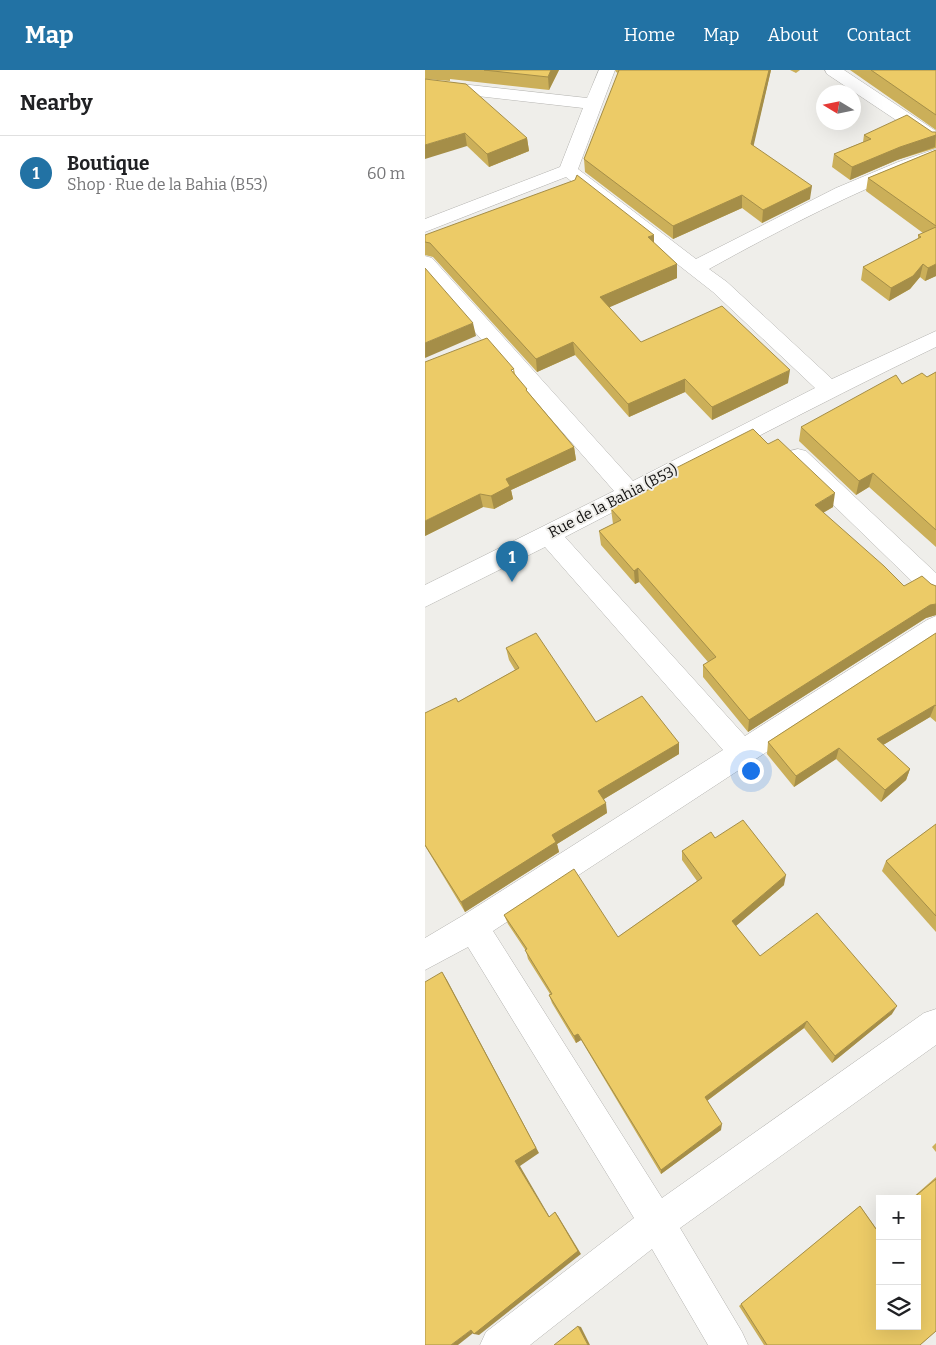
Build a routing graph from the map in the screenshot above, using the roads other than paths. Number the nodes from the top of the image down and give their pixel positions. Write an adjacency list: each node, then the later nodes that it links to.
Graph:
1 (607, 70): 4 (street)
2 (833, 70): 5 (street)
3 (425, 85): 4 (street)
4 (593, 104): 7 (street)
5 (936, 139)
6 (936, 154): 10 (street)
7 (568, 170): 8 (street); 10 (street)
8 (425, 226)
9 (425, 262): 14 (street)
10 (695, 268): 12 (street)
11 (936, 338): 12 (street, Rue de la Bahia (B53))
12 (830, 389): 13 (street, Rue de la Bahia (B53))
13 (764, 425): 14 (street, Rue de la Bahia (B53)); 16 (street)
14 (630, 493): 15 (street, Rue de la Bahia (B53))
15 (548, 534): 17 (street, Rue de la Bahia (B53)); 19 (street)
16 (936, 589)
17 (425, 597)
18 (936, 627): 19 (street)
19 (743, 753): 20 (street)
20 (473, 927): 21 (street); 23 (street)
21 (425, 955)
22 (936, 1025): 23 (street)
23 (657, 1223): 24 (street); 25 (street)
24 (499, 1345)
25 (729, 1345)

